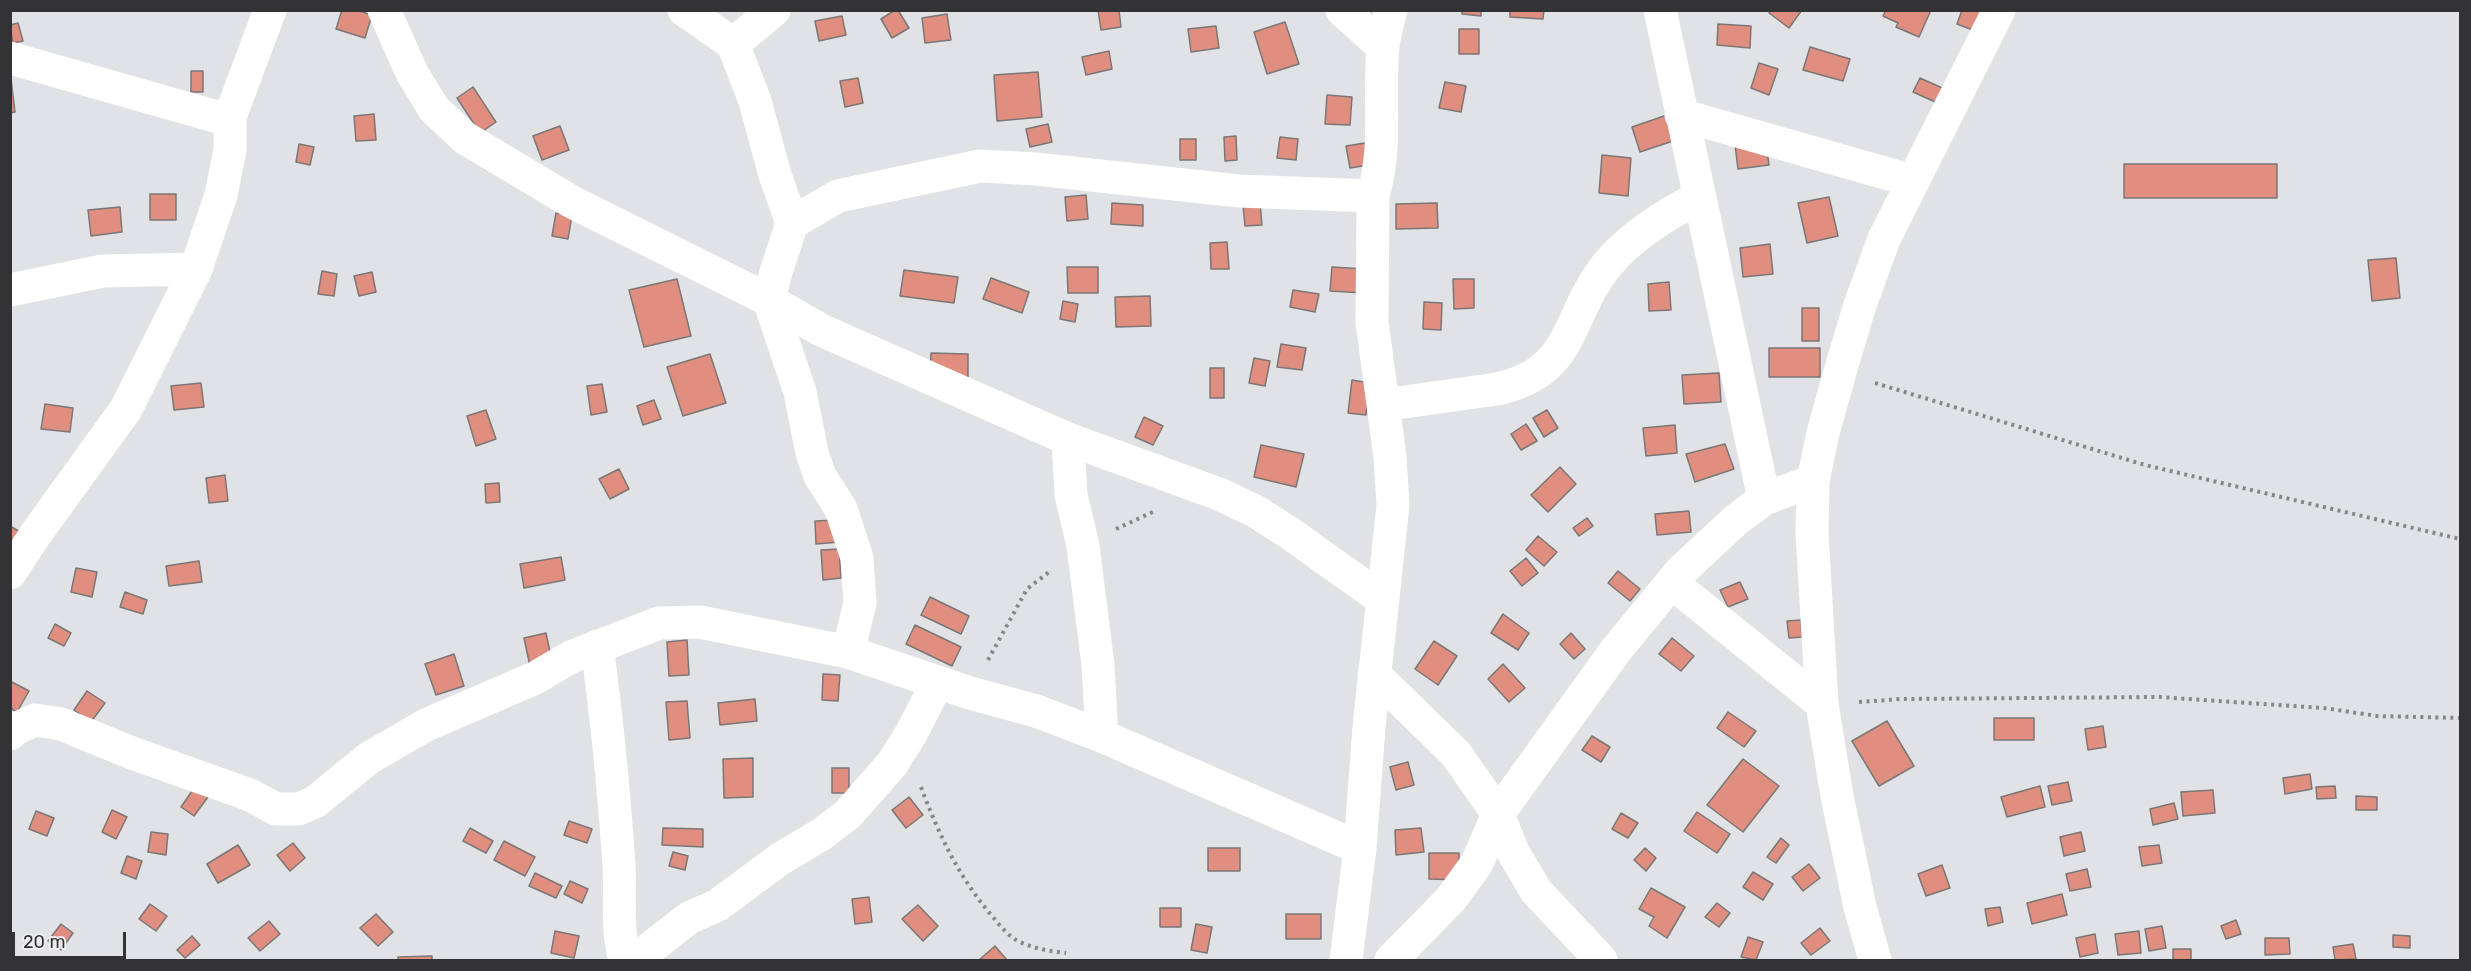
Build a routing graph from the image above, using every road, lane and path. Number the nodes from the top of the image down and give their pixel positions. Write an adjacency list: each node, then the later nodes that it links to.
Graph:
1 (270, 10): 13 (street)
2 (384, 10): 20 (street)
3 (684, 10): 9 (street)
4 (774, 10): 9 (street)
5 (1342, 10): 10 (street)
6 (1391, 10): 10 (street)
7 (1660, 10): 12 (street)
8 (1999, 10): 14 (street)
9 (733, 44): 17 (street)
10 (1383, 46): 15 (street)
11 (10, 58): 13 (street)
12 (1681, 116): 14 (street); 16 (street)
13 (230, 117): 18 (street)
14 (1913, 181): 21 (street)
15 (1374, 196): 17 (street); 22 (street)
16 (1699, 198): 22 (street); 25 (street)
17 (792, 223): 20 (street)
18 (196, 268): 19 (street); 27 (street)
19 (10, 290)
20 (769, 300): 23 (street); 31 (street)
21 (1840, 372): 24 (street); 26 (path)
22 (1383, 405): 29 (street)
23 (1068, 439): 29 (street); 37 (street)
24 (1813, 481): 25 (street); 34 (street)
25 (1764, 499): 28 (street)
26 (2460, 538)
27 (10, 573)
28 (1672, 584): 34 (street); 39 (street)
29 (1382, 599): 32 (street)
30 (597, 646): 31 (street); 36 (street); 42 (street)
31 (848, 652): 33 (street)
32 (1374, 674): 39 (street); 40 (street)
33 (937, 683): 37 (street); 38 (street)
34 (1822, 704): 35 (path); 47 (street)
35 (2460, 718)
36 (10, 734)
37 (1102, 736): 40 (street)
38 (904, 745): 41 (path); 43 (street)
39 (1498, 814): 45 (street); 46 (street)
40 (1360, 848): 44 (street)
41 (1066, 953)
42 (625, 960)
43 (635, 960)
44 (1346, 960)
45 (1391, 960)
46 (1602, 960)
47 (1875, 960)

